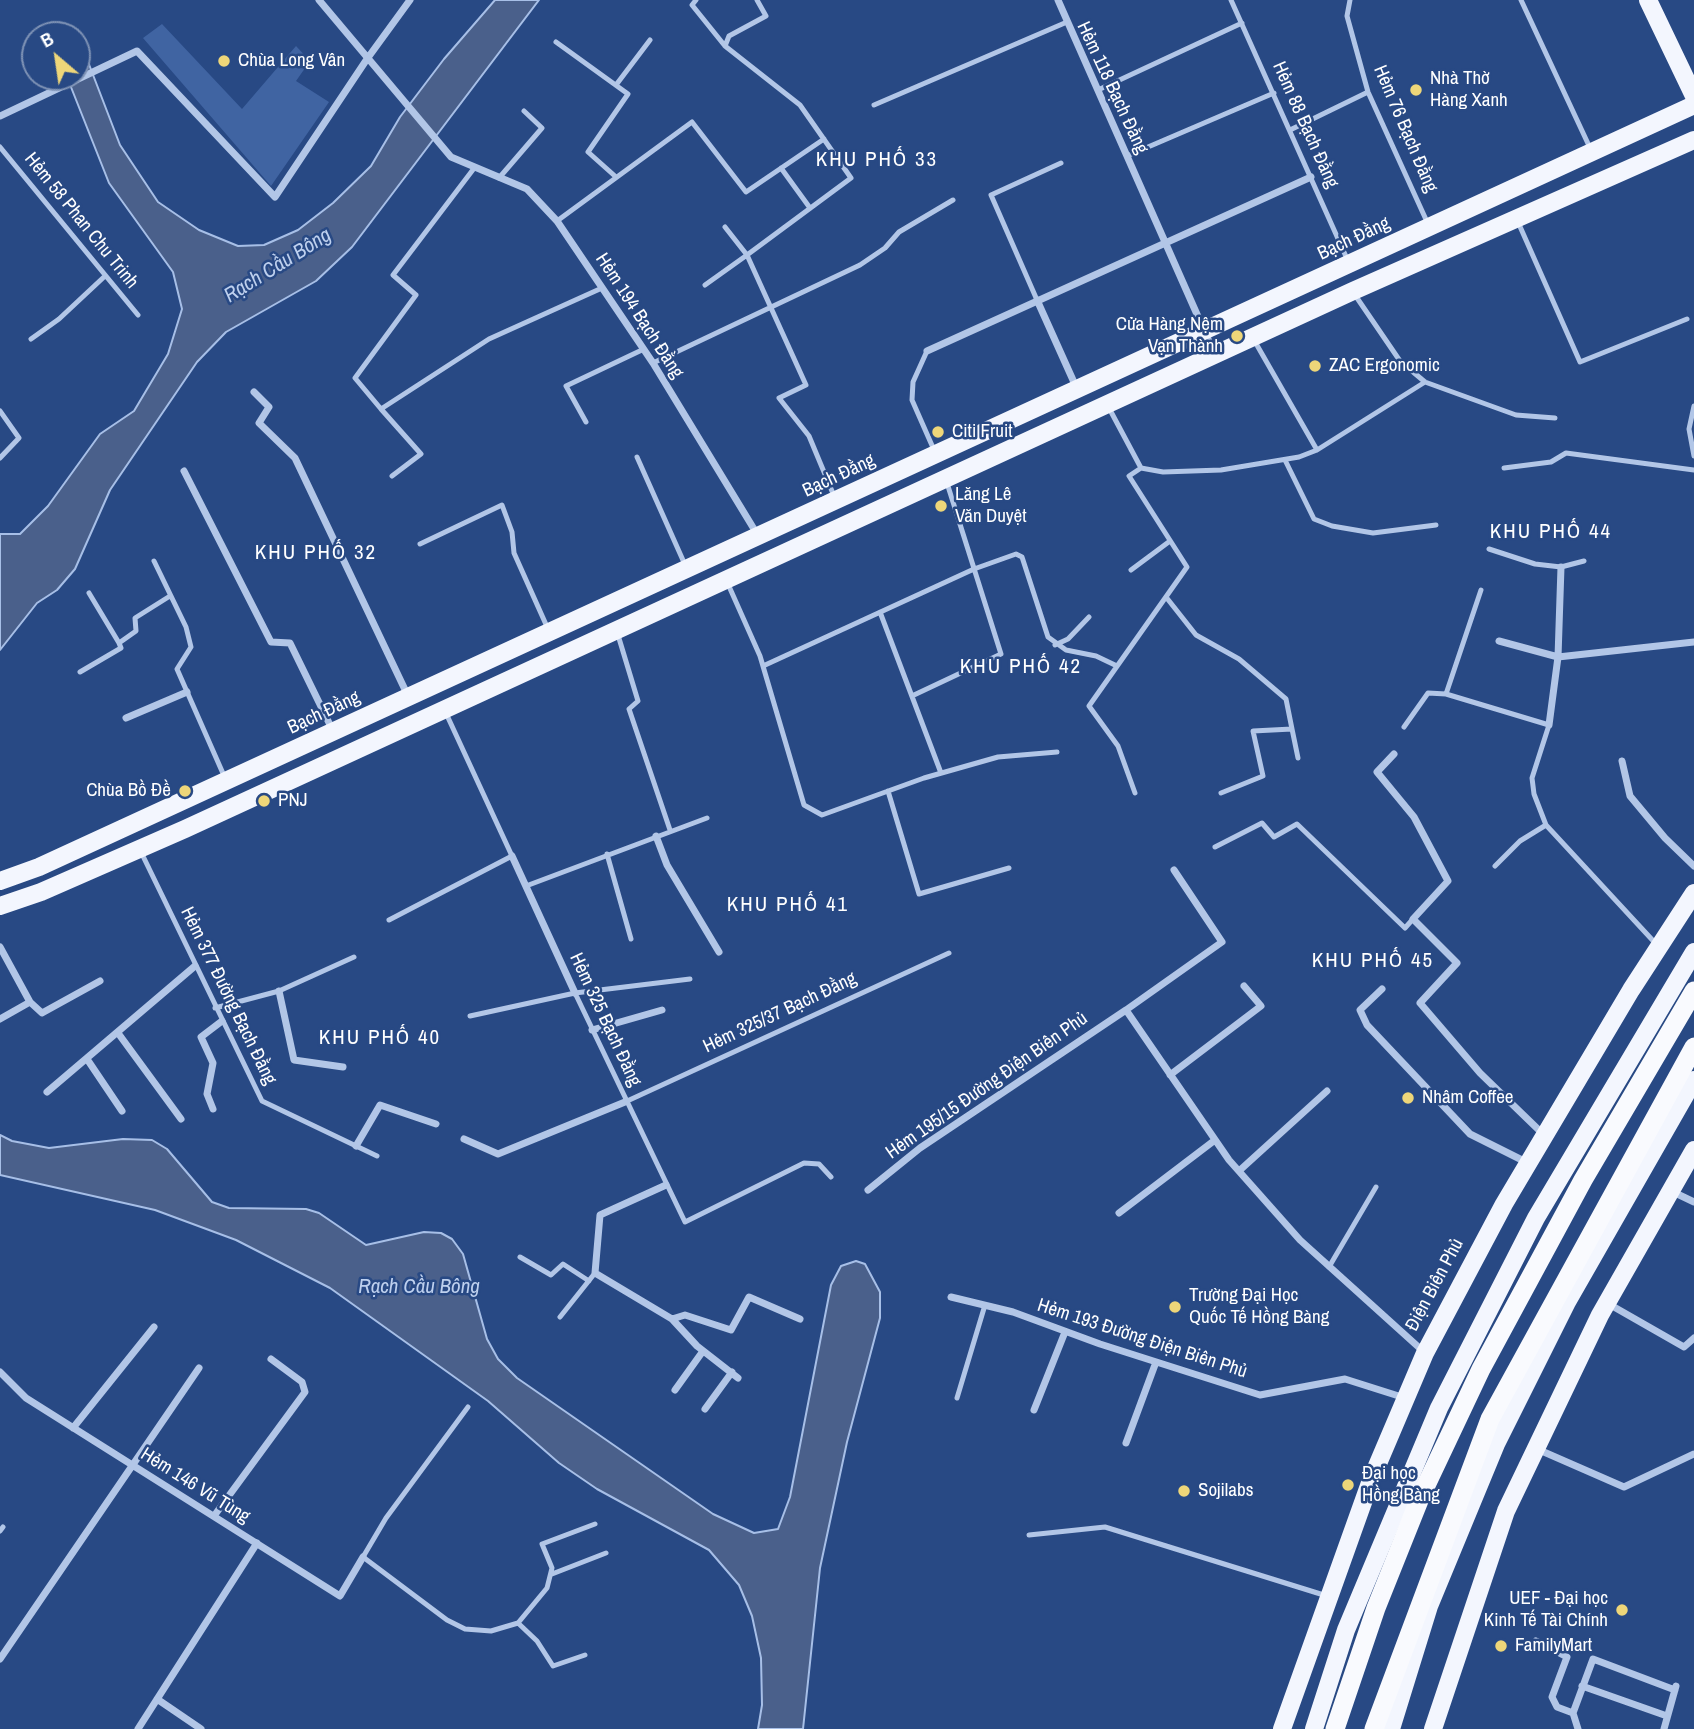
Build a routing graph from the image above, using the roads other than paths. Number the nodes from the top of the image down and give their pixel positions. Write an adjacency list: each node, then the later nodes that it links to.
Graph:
1 (319, 0): 15 (street)
2 (410, 0): 15 (street)
3 (696, 0): 14 (lane)
4 (757, 0): 14 (lane)
5 (1058, 0): 10 (street)
6 (1231, 0): 11 (lane, Hẻm 88 Bạch Đằng)
7 (1350, 0): 18 (lane, Hẻm 76 Bạch Đằng)
8 (1521, 0): 29 (lane)
9 (1648, 0): 20 (main road)
10 (1068, 22): 17 (street, Hẻm 118 Bạch Đằng); 21 (lane, Hẻm 118 Bạch Đằng)
11 (1242, 23): 17 (lane); 19 (lane, Hẻm 88 Bạch Đằng)
12 (650, 40): 16 (lane)
13 (556, 42): 16 (lane)
14 (725, 46): 26 (lane)
15 (366, 58): 24 (street); 32 (street, Hẻm 194 Bạch Đằng)
16 (617, 85): 34 (lane)
17 (1098, 90): 30 (street, Hẻm 118 Bạch Đằng)
18 (1368, 92): 25 (lane); 42 (lane, Hẻm 76 Bạch Đằng)
19 (1274, 93): 25 (lane, Hẻm 88 Bạch Đằng); 30 (lane)
20 (1694, 96)
21 (874, 104)
22 (1694, 105): 29 (main road, Bạch Đằng)
23 (524, 111): 36 (lane)
24 (0, 116)
25 (1290, 130): 35 (lane, Hẻm 88 Bạch Đằng)
26 (824, 139): 33 (lane); 38 (lane)
27 (1694, 139): 39 (main road)
28 (0, 147): 47 (lane, Hẻm 58 Phan Chu Trinh)
29 (1592, 152): 42 (main road, Bạch Đằng)
30 (1127, 156): 43 (street, Hẻm 118 Bạch Đằng)
31 (1061, 163): 51 (lane)
32 (475, 167): 36 (street, Hẻm 194 Bạch Đằng); 67 (lane)
33 (781, 168): 34 (lane); 38 (lane)
34 (616, 177): 40 (lane)
35 (1311, 177): 43 (street); 46 (lane, Hẻm 88 Bạch Đằng)
36 (499, 178): 40 (street, Hẻm 194 Bạch Đằng)
37 (953, 200): 52 (lane)
38 (810, 208): 45 (lane)
39 (1516, 219): 44 (main road); 54 (lane)
40 (558, 221): 49 (street, Hẻm 194 Bạch Đằng)
41 (725, 227): 45 (lane)
42 (1429, 227): 44 (main road); 46 (main road, Bạch Đằng)
43 (1165, 243): 51 (street); 55 (street, Hẻm 118 Bạch Đằng)
44 (1440, 251): 50 (main road)
45 (747, 255): 48 (lane); 52 (lane)
46 (1350, 264): 55 (main road, Bạch Đằng)
47 (105, 276): 53 (lane, Hẻm 58 Phan Chu Trinh); 57 (lane)
48 (705, 285)
49 (603, 288): 58 (street, Hẻm 194 Bạch Đằng); 67 (lane)
50 (1353, 291): 56 (main road); 62 (lane)
51 (1037, 300): 59 (street); 63 (street)
52 (770, 307): 61 (lane); 83 (lane)
53 (138, 315)
54 (1687, 319)
55 (1204, 331): 60 (street, Hẻm 118 Bạch Đằng); 63 (main road, Bạch Đằng)
56 (1252, 338): 60 (main road); 71 (lane)
57 (31, 339)
58 (644, 349): 61 (street, Hẻm 194 Bạch Đằng); 70 (lane)
59 (927, 352): 72 (lane)
60 (1216, 355): 65 (main road)
61 (653, 363): 85 (street, Hẻm 194 Bạch Đằng)
62 (1425, 382): 69 (lane); 71 (lane)
63 (1077, 390): 72 (main road, Bạch Đằng)
64 (254, 392): 116 (street)
65 (1107, 405): 77 (lane); 82 (main road)
66 (1694, 406): 73 (lane)
67 (382, 409): 81 (lane)
68 (0, 411): 75 (lane)
69 (1555, 418)
70 (586, 422)
71 (1317, 450): 76 (lane)
72 (935, 453): 83 (main road, Bạch Đằng)
73 (1694, 456)
74 (637, 457): 93 (lane)
75 (0, 458)
76 (1285, 460): 77 (lane); 84 (lane)
77 (1141, 468): 86 (lane)
78 (1504, 468): 79 (lane)
79 (1694, 470)
80 (184, 471): 123 (street)
81 (392, 476)
82 (946, 480): 90 (main road); 94 (lane)
83 (836, 501): 85 (main road, Bạch Đằng)
84 (1436, 525)
85 (759, 536): 90 (main road); 93 (main road, Bạch Đằng)
86 (1170, 541): 95 (lane); 100 (lane)
87 (421, 544): 103 (lane)
88 (1489, 549): 92 (lane)
89 (154, 561): 99 (lane)
90 (771, 561): 96 (main road)
91 (1584, 561): 92 (lane)
92 (1561, 567): 109 (street)
93 (687, 569): 103 (main road, Bạch Đằng)
94 (974, 569): 101 (lane); 108 (lane); 115 (lane)
95 (1131, 570)
96 (726, 581): 104 (main road); 110 (lane)
97 (1482, 590): 114 (lane)
98 (89, 593): 107 (lane)
99 (170, 596): 107 (lane); 113 (lane)
100 (1166, 597): 111 (lane); 122 (lane)
101 (880, 612): 110 (lane); 115 (lane)
102 (1089, 617): 108 (lane)
103 (550, 632): 116 (main road, Bạch Đằng)
104 (617, 632): 117 (main road); 135 (lane)
105 (1499, 641): 109 (street)
106 (1694, 642): 109 (street)
107 (118, 643): 112 (lane)
108 (1055, 645): 111 (lane)
109 (1558, 657): 120 (street)
110 (763, 666): 130 (lane)
111 (1117, 666): 131 (lane)
112 (80, 672)
113 (187, 692): 118 (street); 129 (lane)
114 (1446, 694): 120 (lane); 121 (lane)
115 (914, 695): 128 (lane)
116 (409, 697): 119 (main road); 123 (main road, Bạch Đằng)
117 (445, 710): 119 (main road); 140 (lane, Hẻm 325 Bạch Đằng)
118 (126, 718)
119 (419, 722): 138 (main road)
120 (1549, 725): 134 (lane)
121 (1404, 727)
122 (1292, 729): 126 (lane); 132 (lane)
123 (333, 732): 129 (main road, Bạch Đằng)
124 (1057, 752): 128 (lane)
125 (1394, 754): 149 (street)
126 (1298, 758)
127 (1622, 761): 142 (street)
128 (941, 773): 130 (lane)
129 (226, 781): 145 (main road, Bạch Đằng)
130 (888, 791): 143 (lane)
131 (1135, 793)
132 (1221, 793)
133 (707, 818): 135 (lane)
134 (1546, 825): 141 (lane); 153 (lane)
135 (670, 831): 136 (lane)
136 (656, 836): 139 (lane); 154 (street)
137 (1214, 847): 149 (lane)
138 (139, 849): 148 (main road); 158 (lane, Hẻm 377 Đường Bạch Đằng)
139 (607, 855): 146 (lane); 151 (lane)
140 (512, 856): 146 (street, Hẻm 325 Bạch Đằng); 150 (lane)
141 (1495, 866)
142 (1694, 866)
143 (1010, 868)
144 (1174, 870): 169 (street, Hẻm 195/15 Đường Điện Biên Phủ)
145 (0, 881)
146 (526, 886): 165 (street, Hẻm 325 Bạch Đằng)
147 (1694, 893): 153 (main road, Điện Biên Phủ)
148 (0, 906)
149 (1413, 919): 187 (street)
150 (389, 920)
151 (631, 939)
152 (0, 947): 166 (street)
153 (1659, 948): 187 (main road, Điện Biên Phủ)
154 (719, 952)
155 (1694, 952): 251 (main road)
156 (949, 953): 182 (lane, Hẻm 325/37 Bạch Đằng)
157 (354, 957): 163 (lane)
158 (195, 966): 167 (lane, Hẻm 377 Đường Bạch Đằng); 174 (street)
159 (690, 979): 165 (lane)
160 (100, 981): 166 (street)
161 (1244, 986): 178 (street)
162 (1382, 989): 193 (street)
163 (279, 991): 167 (lane); 177 (street)
164 (1694, 991): 252 (highway)
165 (575, 993): 170 (lane); 173 (lane, Hẻm 325 Bạch Đằng)
166 (30, 1002): 171 (street)
167 (215, 1008): 172 (lane, Hẻm 377 Đường Bạch Đằng)
168 (662, 1010): 173 (street)
169 (1126, 1010): 178 (street); 198 (street, Hẻm 195/15 Đường Điện Biên Phủ)
170 (470, 1016)
171 (0, 1018)
172 (222, 1021): 183 (street); 190 (lane, Hẻm 377 Đường Bạch Đằng)
173 (592, 1030): 182 (lane, Hẻm 325 Bạch Đằng)
174 (118, 1033): 176 (street); 185 (street)
175 (1694, 1047): 253 (highway)
176 (87, 1059): 181 (street); 184 (street)
177 (343, 1067)
178 (1170, 1075): 189 (street)
179 (1694, 1080): 254 (main road)
180 (1327, 1091): 194 (street)
181 (47, 1092)
182 (625, 1102): 188 (street); 196 (lane, Hẻm 325 Bạch Đằng)
183 (213, 1109)
184 (122, 1111)
185 (181, 1119)
186 (436, 1124): 190 (street)
187 (1545, 1136): 193 (main road, Điện Biên Phủ)
188 (464, 1139)
189 (1215, 1140): 194 (street); 201 (street)
190 (356, 1146): 192 (lane, Hẻm 377 Đường Bạch Đằng)
191 (1694, 1150): 199 (main road)
192 (377, 1156)
193 (1528, 1163): 216 (main road, Điện Biên Phủ)
194 (1239, 1171): 203 (street)
195 (831, 1177): 196 (lane, Hẻm 325 Bạch Đằng)
196 (666, 1185): 204 (street)
197 (1376, 1186): 203 (lane)
198 (868, 1189)
199 (1671, 1191): 200 (street); 207 (main road)
200 (1694, 1202)
201 (1119, 1213)
202 (520, 1257): 205 (lane)
203 (1329, 1267): 216 (street)
204 (595, 1273): 205 (lane); 211 (street)
205 (589, 1281): 209 (lane)
206 (951, 1297): 208 (street, Hẻm 193 Đường Điện Biên Phủ)
207 (1606, 1303): 214 (street); 229 (main road)
208 (985, 1305): 213 (street, Hẻm 193 Đường Điện Biên Phủ); 222 (lane)
209 (560, 1317)
210 (800, 1319): 211 (street)
211 (672, 1320): 215 (street)
212 (154, 1327): 227 (street)
213 (1065, 1332): 218 (street, Hẻm 193 Đường Điện Biên Phủ); 226 (street)
214 (1694, 1338)
215 (703, 1351): 221 (street); 225 (street)
216 (1425, 1353): 223 (main road, Điện Biên Phủ)
217 (271, 1359): 232 (street)
218 (1156, 1362): 223 (street, Hẻm 193 Đường Điện Biên Phủ); 228 (street)
219 (199, 1368): 231 (street)
220 (0, 1372): 227 (street, Hẻm 146 Vũ Tùng)
221 (675, 1390)
222 (957, 1398)
223 (1406, 1398): 239 (main road, Điện Biên Phủ)
224 (468, 1407): 237 (lane)
225 (705, 1409)
226 (1034, 1410)
227 (74, 1428): 231 (street, Hẻm 146 Vũ Tùng)
228 (1126, 1443)
229 (1536, 1448): 230 (street); 255 (main road)
230 (1694, 1454)
231 (133, 1465): 232 (street, Hẻm 146 Vũ Tùng); 243 (street)
232 (214, 1516): 235 (street, Hẻm 146 Vũ Tùng)
233 (595, 1524): 238 (lane)
234 (1029, 1535): 239 (lane)
235 (257, 1543): 237 (street, Hẻm 146 Vũ Tùng); 245 (street)
236 (606, 1553): 238 (lane)
237 (363, 1557): 240 (lane)
238 (552, 1574): 240 (lane)
239 (1330, 1597): 250 (main road, Điện Biên Phủ)
240 (518, 1623): 242 (lane)
241 (1536, 1641): 246 (street)
242 (585, 1655)
243 (0, 1659)
244 (1582, 1686): 246 (street); 247 (street); 247 (street)
245 (157, 1699): 248 (street); 249 (street)
246 (1573, 1713): 256 (street)
247 (1667, 1716): 257 (street)
248 (138, 1729)
249 (201, 1729)
250 (1282, 1729)
251 (1314, 1729)
252 (1335, 1729)
253 (1374, 1729)
254 (1391, 1729)
255 (1433, 1729)
256 (1578, 1729)
257 (1664, 1729)

